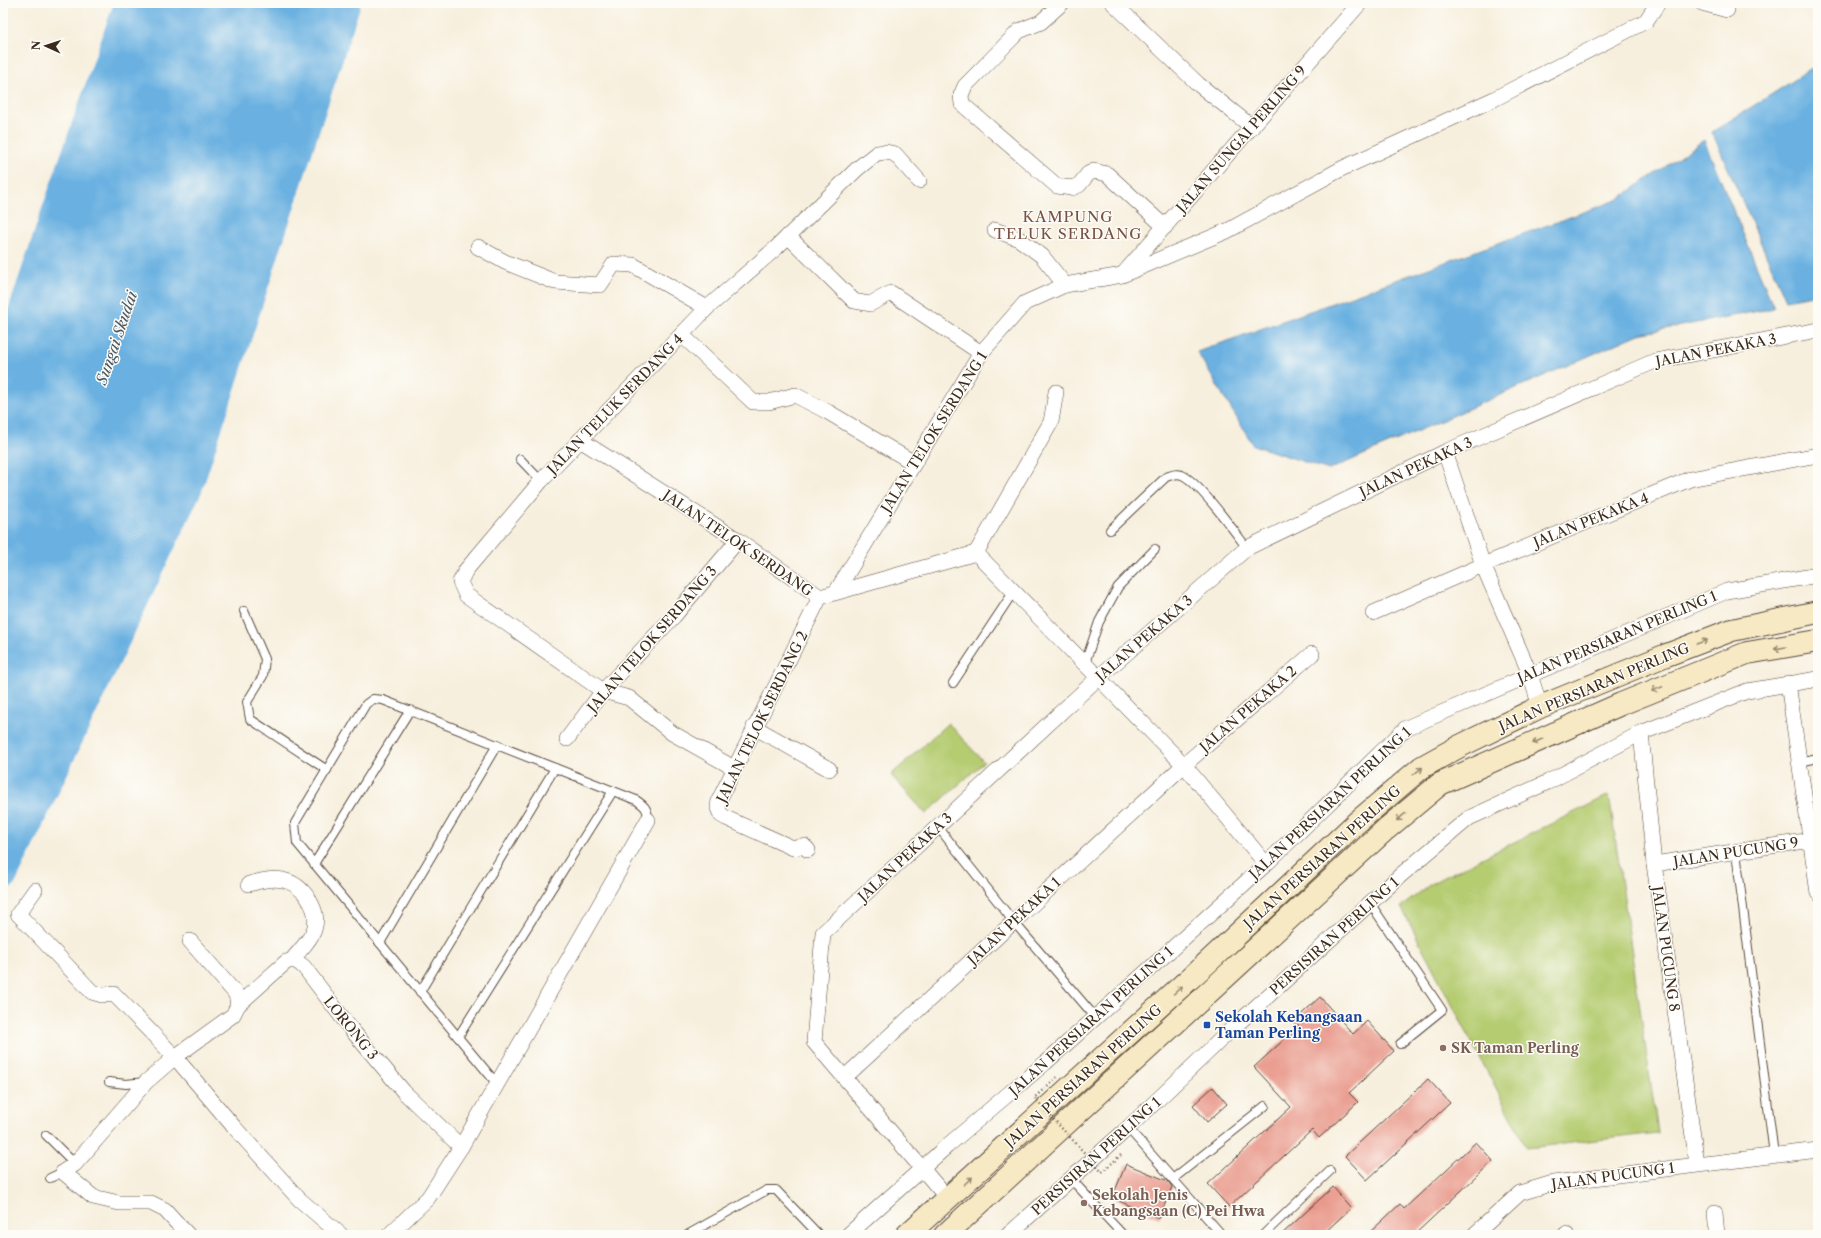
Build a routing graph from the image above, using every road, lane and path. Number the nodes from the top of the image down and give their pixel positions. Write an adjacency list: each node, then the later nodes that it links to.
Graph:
1 (1062, 3): 9 (street)
2 (1113, 3): 7 (street)
3 (1360, 3): 7 (street, JALAN SUNGAI PERLING 9)
4 (1658, 3): 13 (street, JALAN TELOK SERDANG 1)
5 (1702, 3): 6 (street)
6 (1727, 10)
7 (1252, 127): 9 (street, JALAN SUNGAI PERLING 9)
8 (919, 181): 11 (street, JALAN TELUK SERDANG 4)
9 (1165, 227): 13 (street, JALAN SUNGAI PERLING 9)
10 (995, 230): 14 (street)
11 (788, 236): 15 (street, JALAN TELUK SERDANG 4); 18 (street)
12 (478, 247): 15 (street)
13 (1122, 275): 14 (street, JALAN TELOK SERDANG 1)
14 (1065, 286): 18 (street, JALAN TELOK SERDANG 1)
15 (707, 308): 17 (street, JALAN TELUK SERDANG 4)
16 (1818, 330): 21 (street, JALAN PEKAKA 3)
17 (682, 335): 20 (street, JALAN TELUK SERDANG 4); 24 (street)
18 (981, 353): 24 (street, JALAN TELOK SERDANG 1)
19 (1056, 392): 30 (street)
20 (580, 440): 25 (street, JALAN TELUK SERDANG 4); 27 (street, JALAN TELOK SERDANG)
21 (1445, 452): 28 (street, JALAN PEKAKA 3); 31 (street)
22 (1818, 456): 31 (street, JALAN PEKAKA 4)
23 (520, 459): 25 (lane)
24 (914, 463): 34 (street, JALAN TELOK SERDANG 1)
25 (541, 481): 47 (street, JALAN TELUK SERDANG 4)
26 (1110, 530): 28 (lane)
27 (738, 540): 35 (street, JALAN TELOK SERDANG); 47 (street, JALAN TELOK SERDANG 3)
28 (1247, 548): 43 (street, JALAN PEKAKA 3)
29 (1155, 549): 41 (lane)
30 (976, 553): 33 (street); 34 (street, JALAN TELOK SERDANG)
31 (1483, 565): 38 (street, JALAN PEKAKA 4); 42 (street)
32 (1818, 575): 42 (street, JALAN PERSIARAN PERLING 1)
33 (1014, 591): 41 (street); 45 (lane)
34 (836, 592): 35 (street, JALAN TELOK SERDANG)
35 (820, 597): 50 (street, JALAN TELOK SERDANG 2)
36 (244, 610): 60 (lane)
37 (1818, 612): 48 (main road, JALAN PERSIARAN PERLING, one-way to 37)
38 (1373, 613)
39 (1818, 641): 111 (main road, JALAN PERSIARAN PERLING, one-way to 111)
40 (1312, 654): 56 (street, JALAN PEKAKA 2)
41 (1085, 663): 43 (street)
42 (1530, 674): 48 (street); 68 (street, JALAN PERSIARAN PERLING 1)
43 (1099, 677): 56 (street); 63 (street, JALAN PEKAKA 3)
44 (1818, 679): 46 (street)
45 (953, 683)
46 (1788, 683): 51 (street); 55 (street)
47 (603, 691): 52 (street, JALAN TELOK SERDANG 3); 58 (street)
48 (1540, 707): 102 (main road, JALAN PERSIARAN PERLING, one-way to 48)
49 (410, 710): 53 (lane); 60 (lane); 67 (lane)
50 (754, 727): 58 (street, JALAN TELOK SERDANG 2); 59 (street)
51 (1641, 733): 69 (street, JALAN PUCUNG 8); 73 (street, PERSISIRAN PERLING 1)
52 (567, 739)
53 (497, 745): 57 (lane); 76 (lane)
54 (1818, 758): 55 (lane)
55 (1799, 762): 64 (street)
56 (1184, 765): 68 (street); 74 (street, JALAN PEKAKA 1)
57 (555, 768): 61 (lane); 78 (lane)
58 (734, 768): 65 (street, JALAN TELOK SERDANG 2)
59 (829, 769)
60 (327, 770): 67 (lane)
61 (613, 791): 62 (lane); 81 (lane)
62 (648, 820): 88 (street)
63 (938, 827): 74 (lane); 84 (street, JALAN PEKAKA 3)
64 (1814, 839): 66 (street, JALAN PUCUNG 9); 72 (street)
65 (808, 850)
66 (1736, 852): 69 (street, JALAN PUCUNG 9); 95 (lane)
67 (314, 864): 76 (lane)
68 (1266, 864): 80 (street, JALAN PERSIARAN PERLING 1)
69 (1654, 864): 96 (street, JALAN PUCUNG 8)
70 (249, 884): 77 (street)
71 (35, 890): 83 (street)
72 (1818, 893)
73 (1370, 903): 82 (lane); 90 (street, PERSISIRAN PERLING 1)
74 (1014, 922): 80 (lane); 84 (street, JALAN PEKAKA 1)
75 (190, 942): 79 (street)
76 (380, 943): 78 (lane)
77 (292, 960): 79 (street); 92 (street, LORONG 3)
78 (420, 992): 81 (lane)
79 (238, 1005): 83 (street)
80 (1096, 1018): 97 (street, JALAN PERSIARAN PERLING 1)
81 (458, 1036): 88 (lane)
82 (1400, 1044)
83 (174, 1057): 87 (street); 105 (street)
84 (845, 1077): 97 (street, JALAN PEKAKA 3)
85 (1057, 1077): 94 (path, bridge)
86 (109, 1082): 87 (lane)
87 (146, 1082): 98 (street)
88 (497, 1084): 92 (street)
89 (1265, 1106): 100 (lane)
90 (1128, 1128): 100 (lane); 101 (street, PERSISIRAN PERLING 1)
91 (46, 1134): 98 (lane)
92 (461, 1147): 106 (street)
93 (1818, 1150): 95 (street, JALAN PUCUNG 1)
94 (1121, 1155)
95 (1774, 1155): 96 (street, JALAN PUCUNG 1)
96 (1696, 1164): 116 (street, JALAN PUCUNG 1)
97 (922, 1168): 102 (street, JALAN PEKAKA 3); 109 (street)
98 (63, 1171): 104 (street)
99 (1330, 1171): 115 (lane)
100 (1174, 1178): 114 (lane)
101 (1071, 1179): 112 (street, PERSISIRAN PERLING 1); 113 (lane)
102 (948, 1199): 110 (main road, JALAN PERSIARAN PERLING)
103 (1715, 1213): 117 (street)
104 (188, 1235)
105 (341, 1235)
106 (389, 1235)
107 (687, 1235): 108 (lane)
108 (819, 1235)
109 (848, 1235)
110 (907, 1235)
111 (945, 1235)
112 (1008, 1235)
113 (1123, 1235)
114 (1222, 1235)
115 (1263, 1235)
116 (1474, 1235)
117 (1717, 1235)

